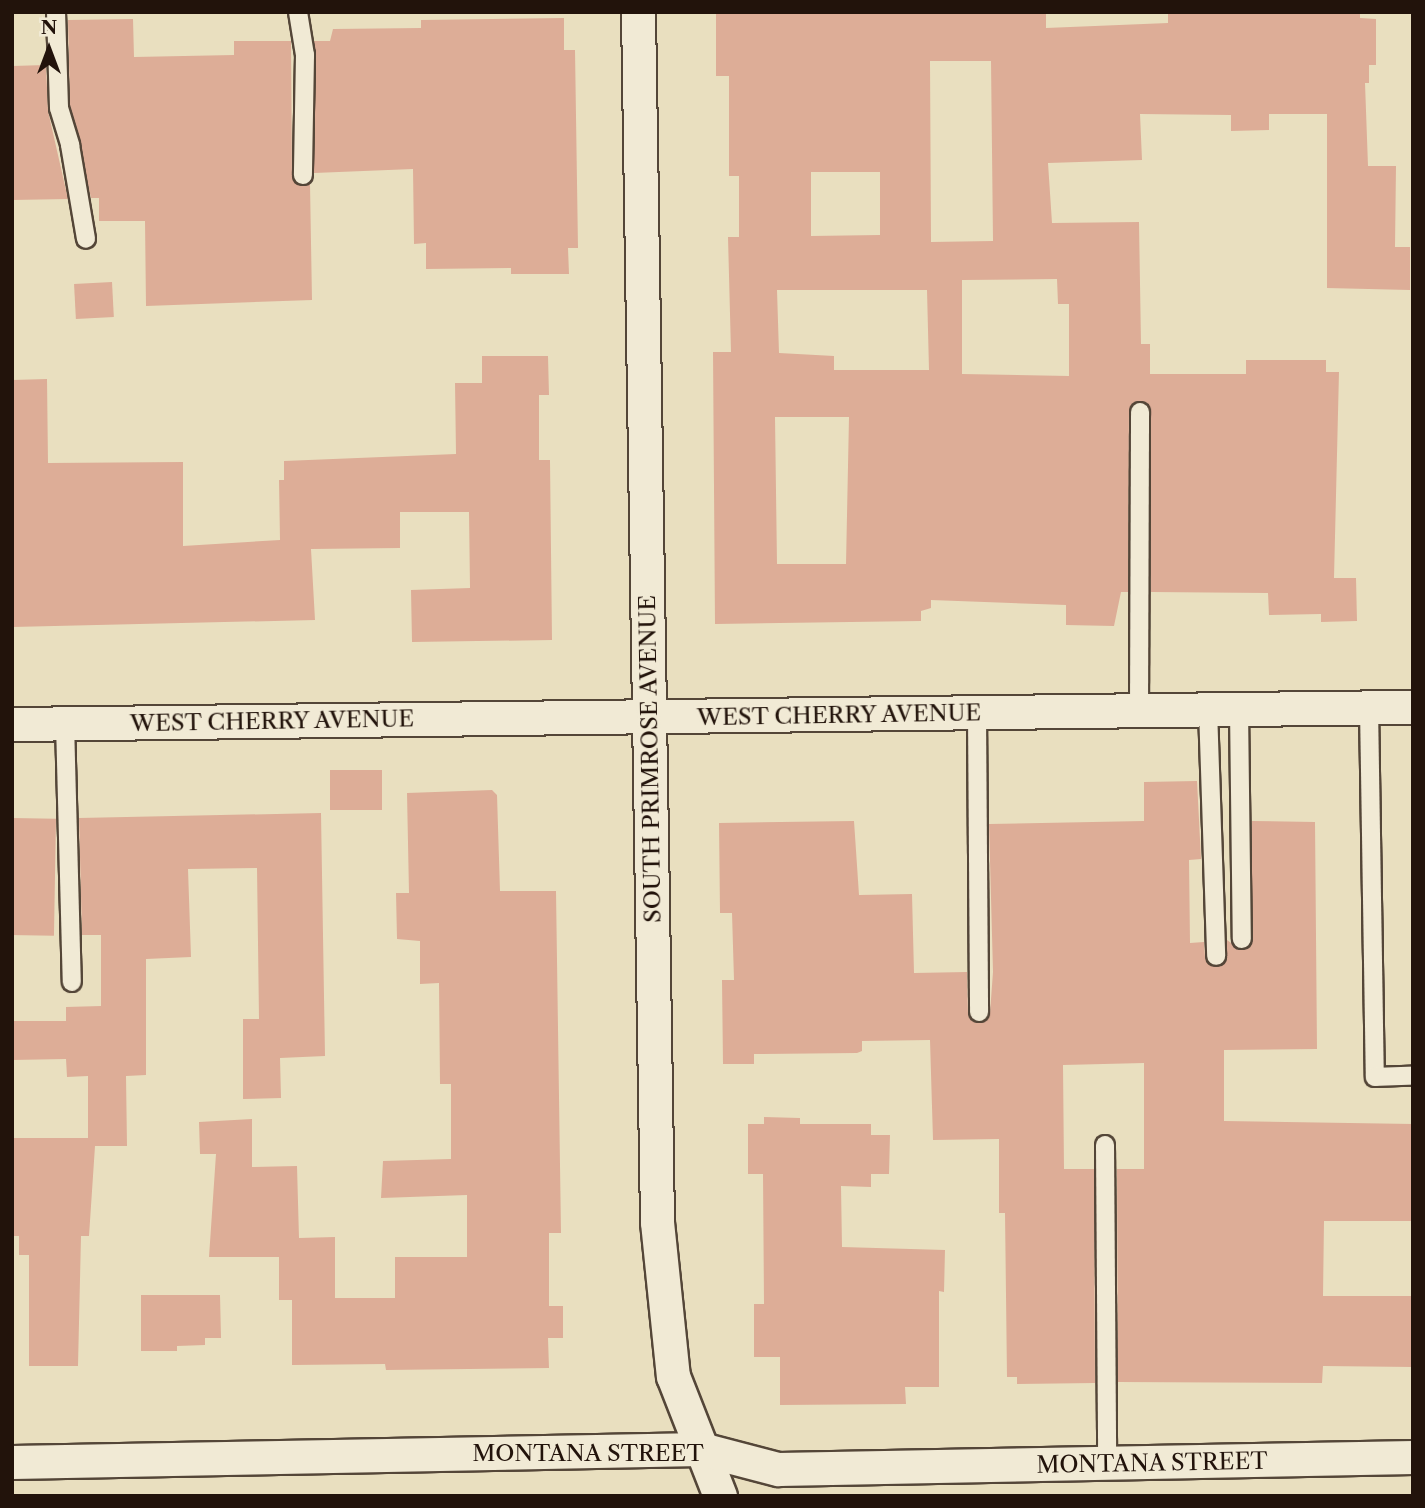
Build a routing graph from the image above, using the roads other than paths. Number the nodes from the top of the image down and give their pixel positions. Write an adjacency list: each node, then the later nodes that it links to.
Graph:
1 (56, 12): 5 (lane)
2 (298, 12): 4 (lane)
3 (638, 12): 12 (street, SOUTH PRIMROSE AVENUE)
4 (303, 175)
5 (86, 239)
6 (1140, 412): 10 (lane)
7 (1369, 707): 8 (street, WEST CHERRY AVENUE); 9 (street, WEST CHERRY AVENUE); 19 (lane)
8 (1413, 707)
9 (1224, 709): 10 (street, WEST CHERRY AVENUE); 15 (lane); 16 (lane)
10 (1139, 711): 11 (street, WEST CHERRY AVENUE)
11 (977, 713): 12 (street, WEST CHERRY AVENUE); 18 (lane)
12 (649, 717): 13 (street, WEST CHERRY AVENUE); 21 (street, SOUTH PRIMROSE AVENUE)
13 (65, 723): 14 (street, WEST CHERRY AVENUE); 17 (lane)
14 (12, 724)
15 (1242, 939)
16 (1216, 956)
17 (72, 982)
18 (979, 1012)
19 (1413, 1076)
20 (1105, 1145): 24 (lane)
21 (701, 1449): 23 (street, MONTANA STREET); 24 (street, MONTANA STREET); 25 (street, SOUTH PRIMROSE AVENUE)
22 (1413, 1457): 24 (street, MONTANA STREET)
23 (12, 1462)
24 (1107, 1464)
25 (720, 1496)

